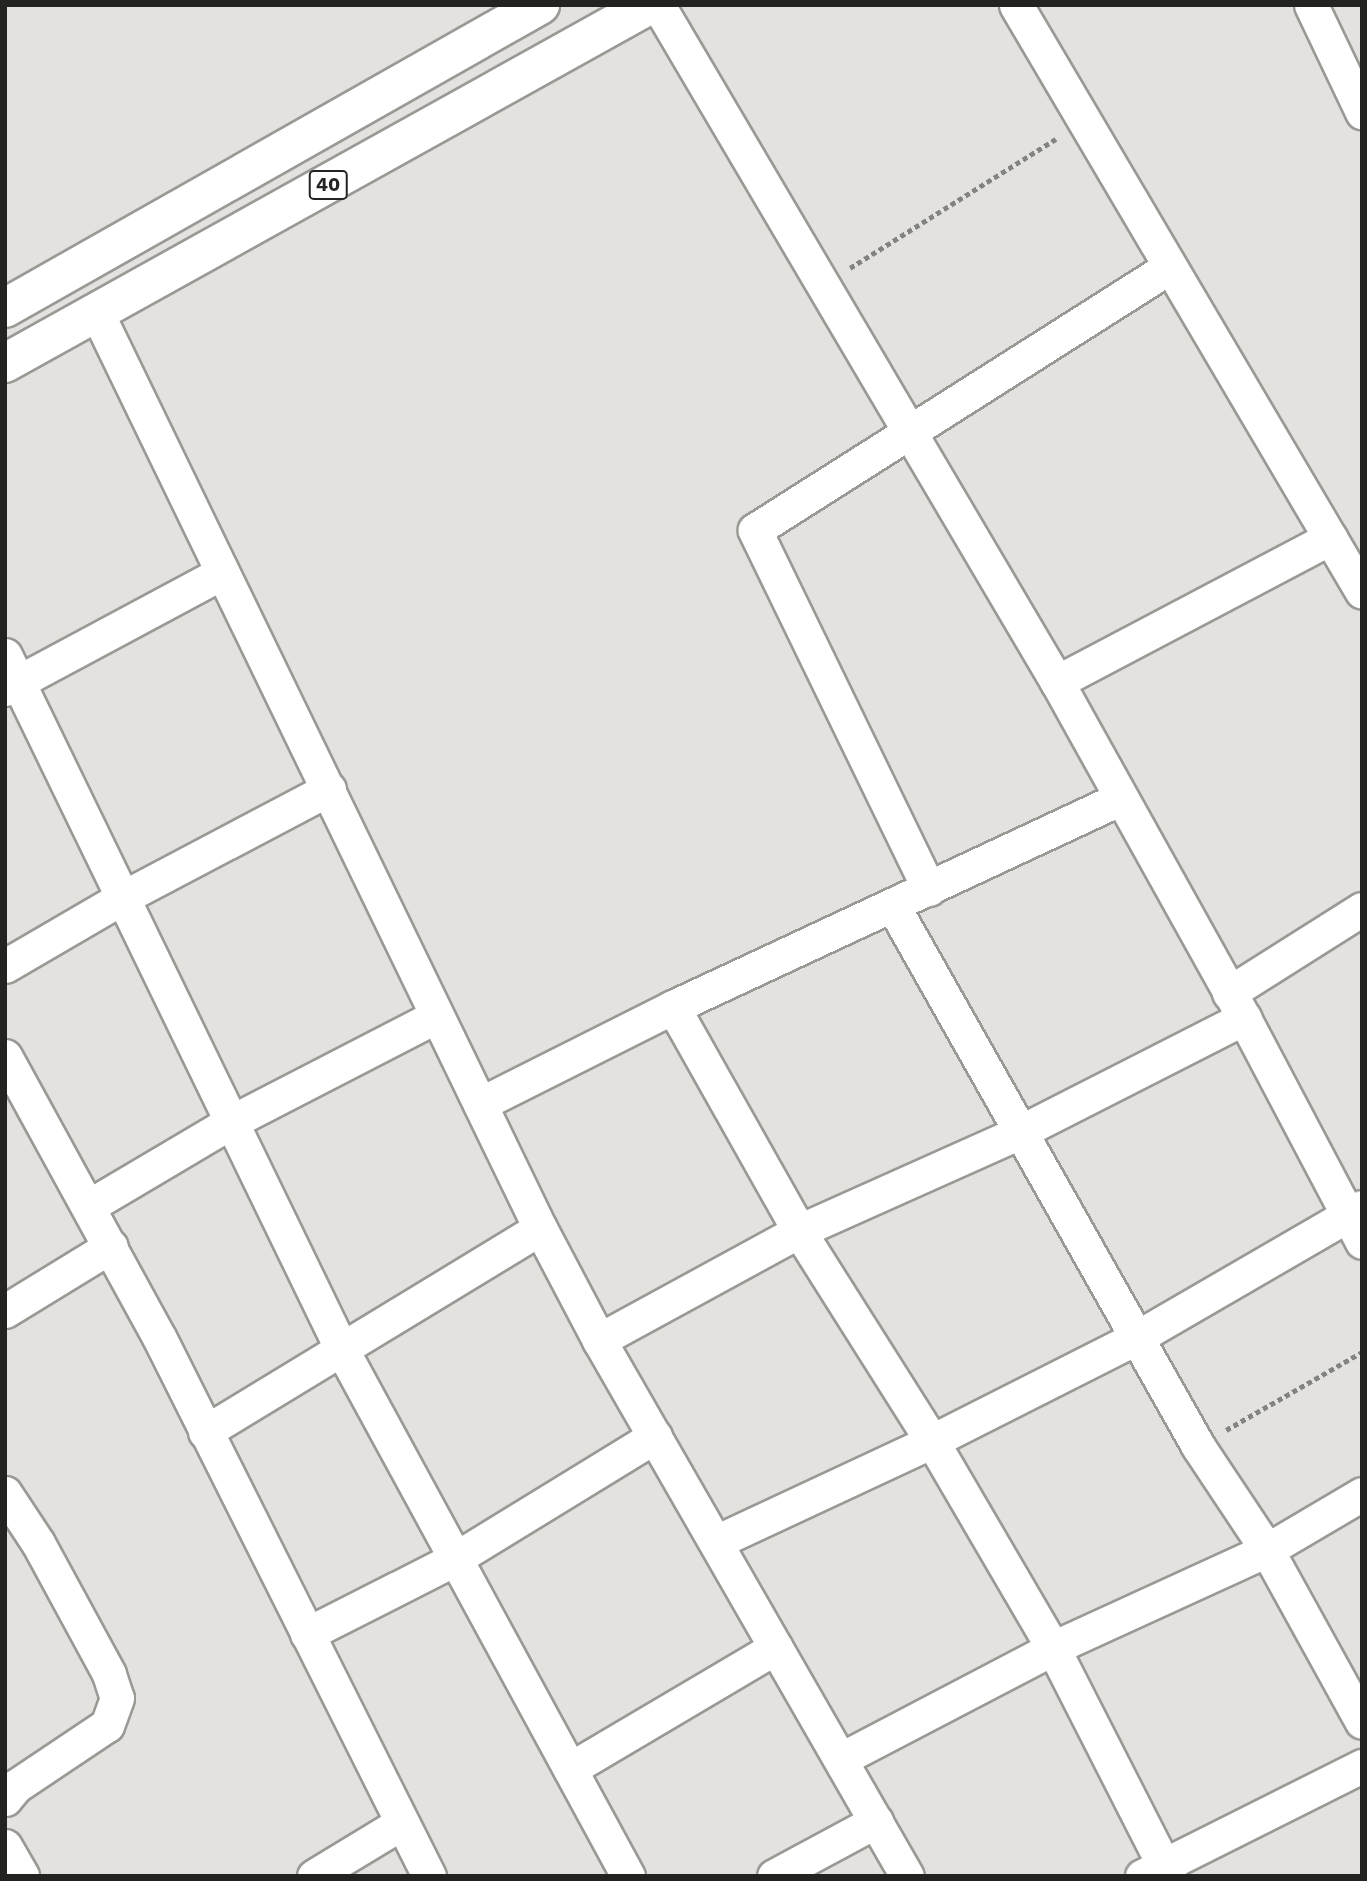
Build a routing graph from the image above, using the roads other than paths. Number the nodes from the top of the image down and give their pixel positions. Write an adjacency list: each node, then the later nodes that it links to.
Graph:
1 (540, 5): 8 (highway, 40)
2 (649, 5): 9 (highway, 40)
3 (658, 5): 11 (street)
4 (1016, 5): 7 (street)
5 (1311, 5): 6 (street)
6 (1362, 112)
7 (1169, 267): 11 (street); 12 (street)
8 (5, 308)
9 (97, 313): 10 (highway, 40); 13 (street)
10 (5, 363)
11 (910, 429): 16 (street); 19 (street)
12 (1330, 538): 14 (street); 16 (street)
13 (221, 573): 15 (street); 17 (street)
14 (1362, 592)
15 (10, 676): 20 (street)
16 (1057, 682): 18 (street)
17 (329, 789): 20 (street); 26 (street)
18 (1121, 798): 19 (street); 24 (street)
19 (929, 889): 21 (street)
20 (122, 898): 23 (street); 29 (street)
21 (893, 906): 25 (street); 30 (street)
22 (1362, 909): 24 (street)
23 (5, 966)
24 (1236, 1006): 30 (street); 32 (street)
25 (673, 1007): 28 (street); 34 (street)
26 (436, 1016): 28 (street); 29 (street)
27 (5, 1056): 31 (street)
28 (480, 1104): 33 (street)
29 (233, 1121): 31 (street); 39 (street)
30 (1018, 1132): 34 (street); 37 (street)
31 (89, 1206): 35 (street)
32 (1357, 1222): 37 (street)
33 (540, 1228): 38 (street); 39 (street)
34 (799, 1231): 38 (street); 42 (street)
35 (111, 1246): 36 (street); 40 (street)
36 (5, 1311)
37 (1136, 1338): 42 (street); 46 (street)
38 (599, 1340): 41 (street)
39 (341, 1348): 40 (street); 47 (street)
40 (205, 1432): 48 (street)
41 (655, 1436): 45 (street); 47 (street)
42 (932, 1441): 45 (street); 50 (street)
43 (5, 1493): 55 (street)
44 (1362, 1494): 46 (street)
45 (718, 1541): 49 (street)
46 (1267, 1550): 50 (street); 51 (street)
47 (453, 1560): 48 (street); 54 (street)
48 (307, 1634): 57 (street)
49 (776, 1647): 52 (street); 54 (street)
50 (1053, 1648): 52 (street); 59 (street)
51 (1362, 1722)
52 (843, 1758): 56 (street)
53 (1362, 1766): 59 (street)
54 (570, 1769): 63 (street)
55 (5, 1798)
56 (876, 1821): 64 (street); 65 (street)
57 (400, 1824): 61 (street); 62 (street)
58 (5, 1846): 60 (street)
59 (1159, 1873)
60 (22, 1876)
61 (314, 1876)
62 (429, 1876)
63 (628, 1876)
64 (775, 1876)
65 (907, 1876)

